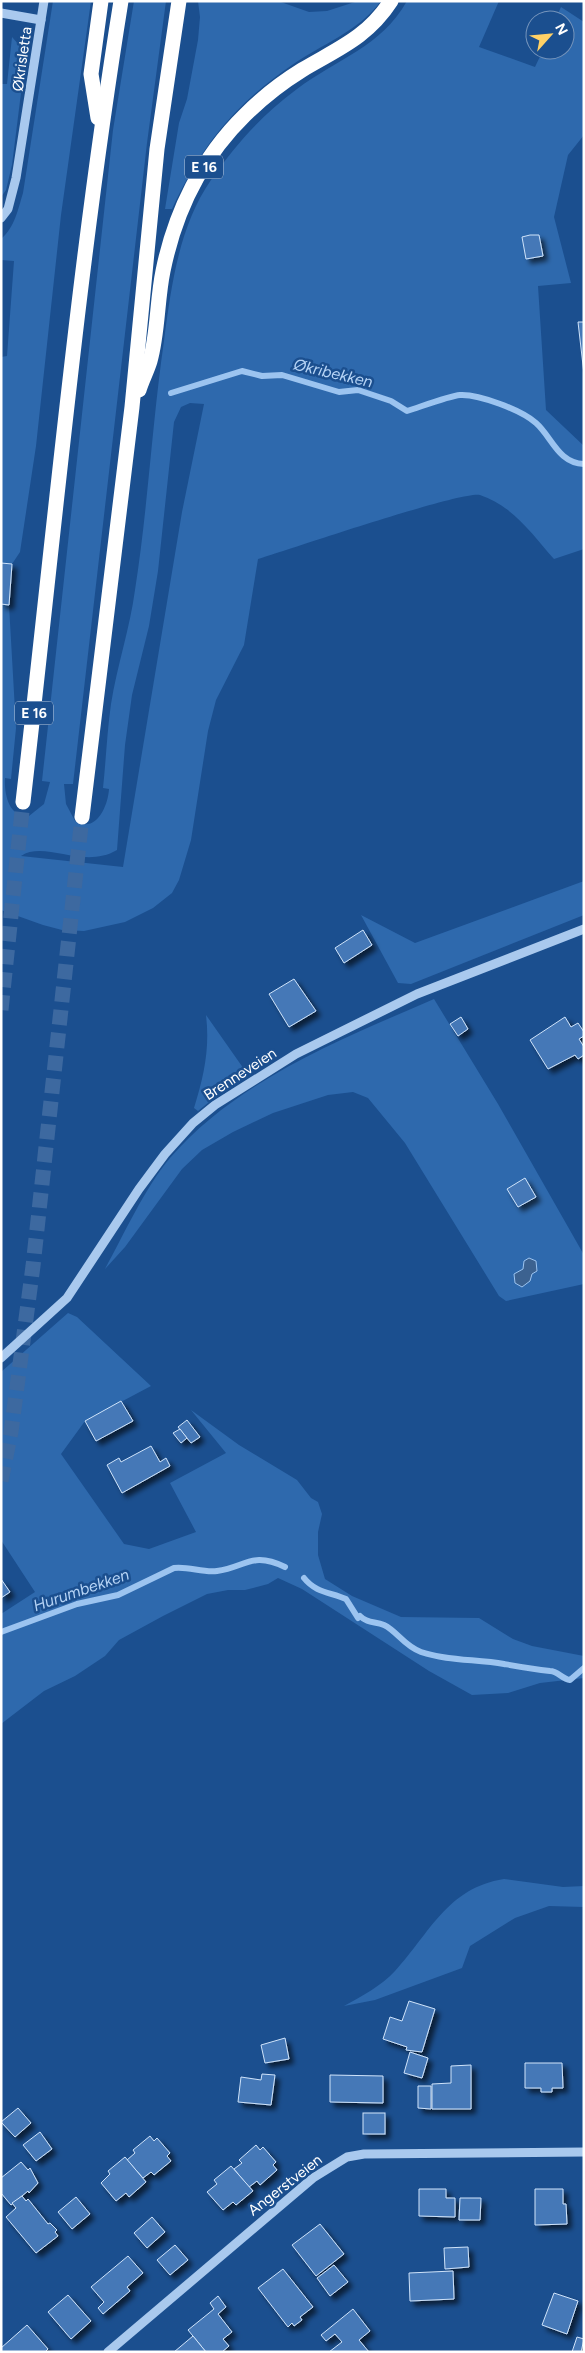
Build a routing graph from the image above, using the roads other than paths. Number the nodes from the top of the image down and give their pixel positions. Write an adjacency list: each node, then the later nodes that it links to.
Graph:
1 (44, 1): 7 (street, Økrisletta)
2 (101, 1): 8 (highway, E 16)
3 (121, 1): 8 (highway, E 16)
4 (179, 1): 10 (highway, E 16)
5 (391, 1): 10 (highway, E 16)
6 (1, 14): 7 (street, Økrisletta)
7 (41, 20): 9 (street, Økrisletta)
8 (100, 132): 11 (highway, E 16)
9 (1, 218)
10 (132, 407): 12 (highway, E 16)
11 (23, 802)
12 (82, 817)
13 (584, 929): 14 (street, Brenneveien)
14 (1, 1358)
15 (584, 2152): 16 (street, Angerstveien)
16 (108, 2352)

